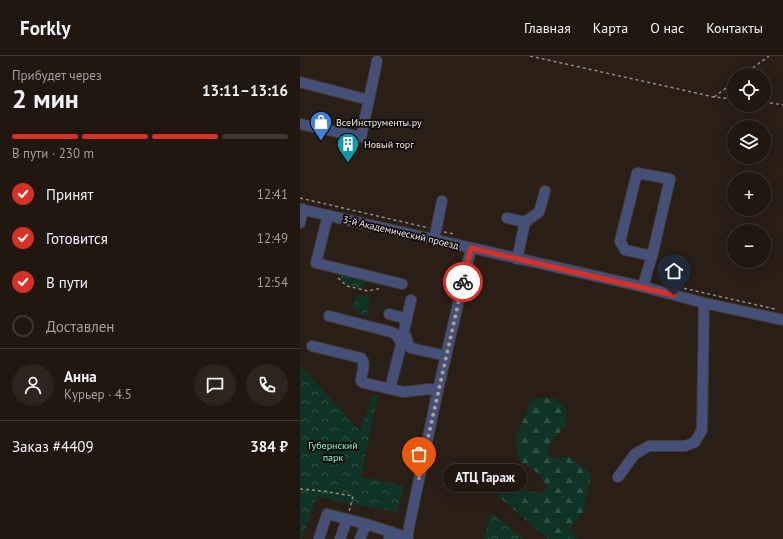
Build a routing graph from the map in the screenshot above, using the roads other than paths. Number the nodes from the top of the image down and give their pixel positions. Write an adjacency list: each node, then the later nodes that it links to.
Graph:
1 (377, 61): 3 (street)
2 (300, 82): 3 (street)
3 (369, 100): 4 (street)
4 (300, 124)
5 (545, 191): 10 (street)
6 (442, 200): 12 (street)
7 (302, 209): 8 (street, 3-й Академический проезд); 11 (street)
8 (328, 215): 12 (street, 3-й Академический проезд); 16 (street)
9 (507, 218): 10 (street)
10 (525, 222): 15 (street)
11 (300, 224)
12 (434, 240): 13 (street, 3-й Академический проезд)
13 (471, 248): 15 (street, 3-й Академический проезд); 25 (street)
14 (652, 256): 14 (street); 17 (street)
15 (517, 258): 17 (street, 3-й Академический проезд)
16 (402, 284)
17 (644, 287): 19 (street, 3-й Академический проезд)
18 (411, 300): 22 (street)
19 (704, 303): 23 (street, 3-й Академический проезд); 28 (street)
20 (389, 314): 22 (street)
21 (328, 316): 26 (street)
22 (407, 319): 25 (street)
23 (783, 320)
24 (312, 346): 26 (street)
25 (446, 356): 27 (street)
26 (390, 389): 27 (street)
27 (438, 390): 32 (street)
28 (618, 477)
29 (347, 519): 30 (street); 33 (street); 34 (street)
30 (366, 524): 31 (street); 35 (street)
31 (390, 536): 32 (street)
32 (408, 538)
33 (319, 539)
34 (340, 539)
35 (360, 539)

